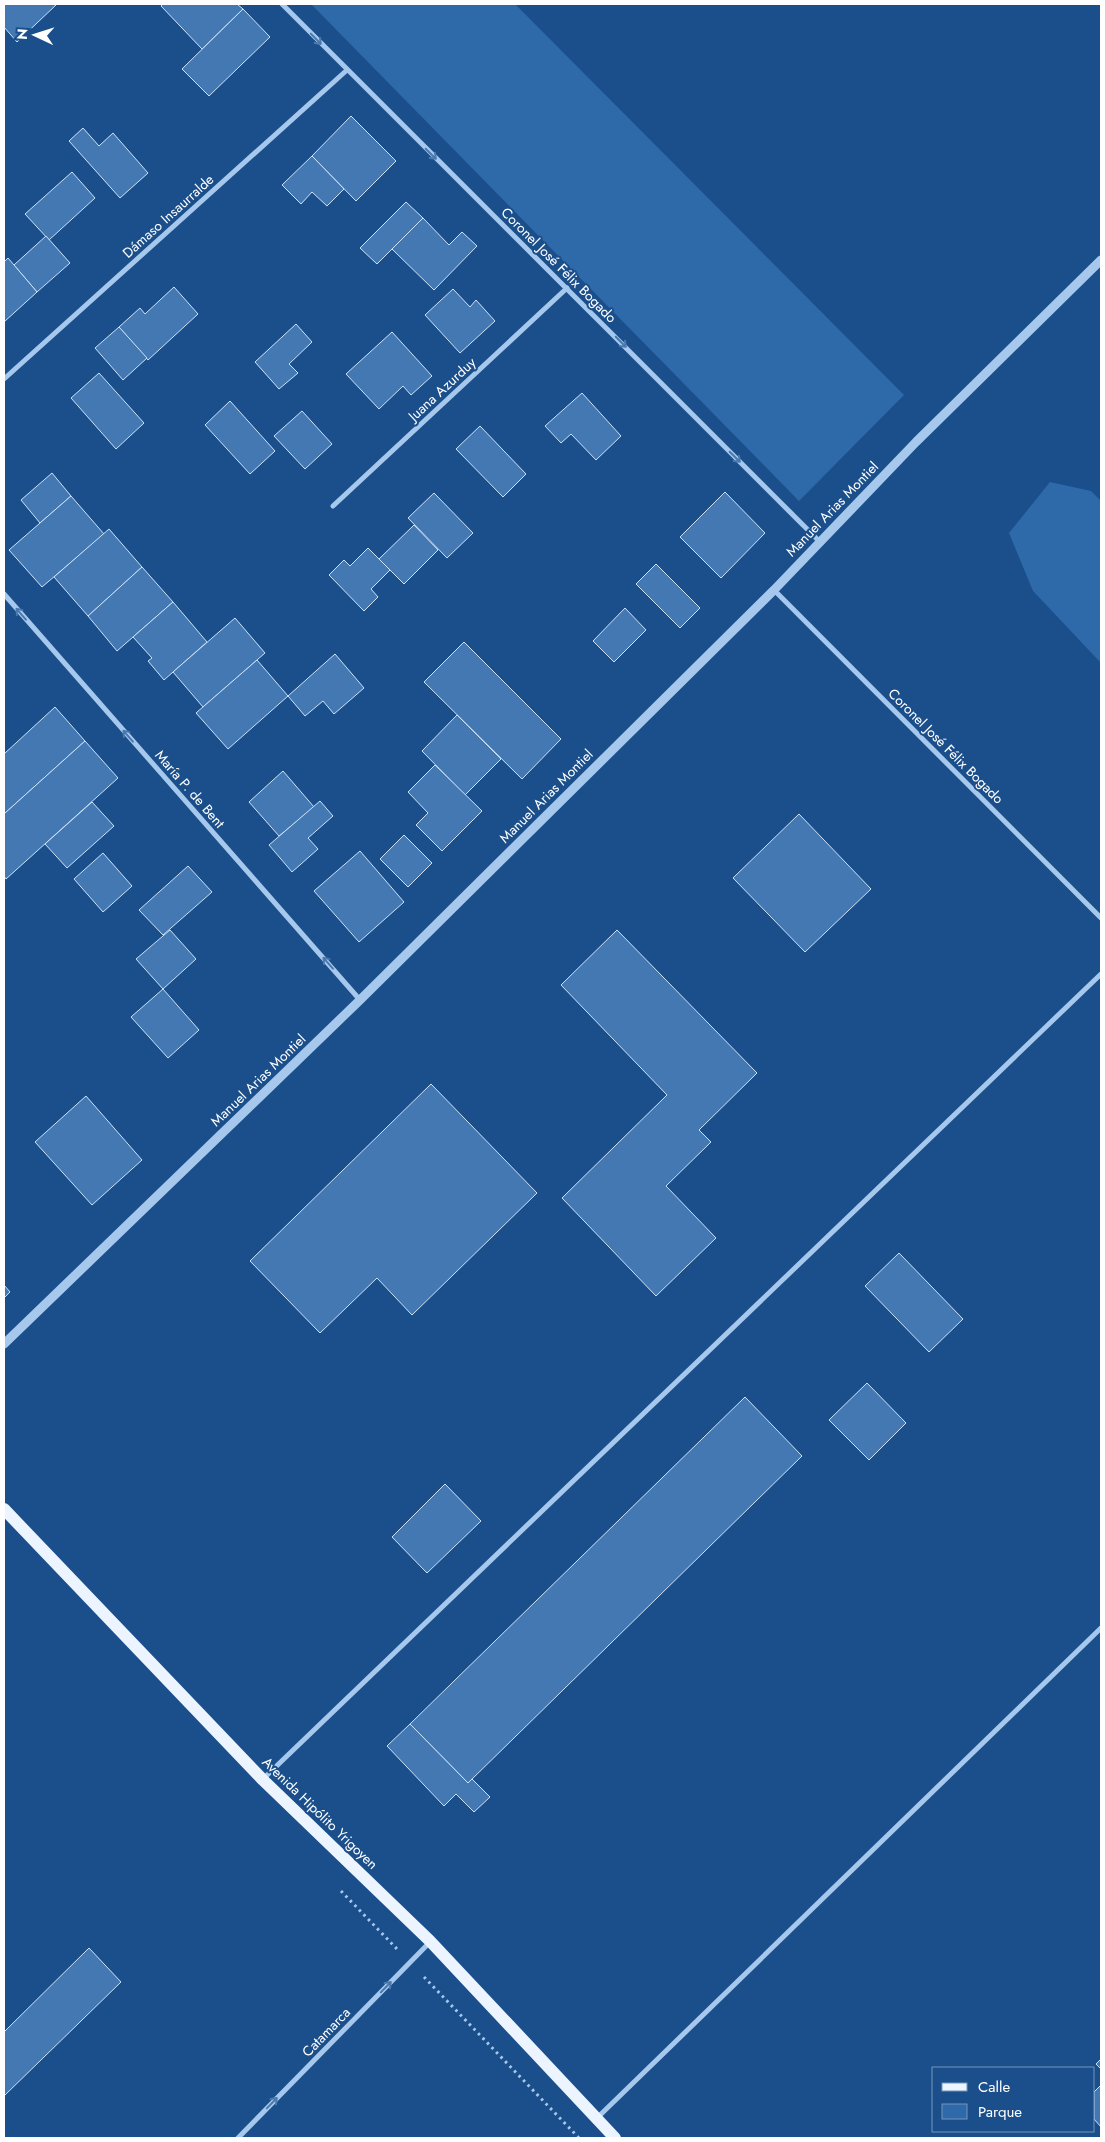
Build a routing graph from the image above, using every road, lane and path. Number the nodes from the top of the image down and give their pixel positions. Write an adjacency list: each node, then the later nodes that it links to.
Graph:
1 (282, 4): 2 (street, Coronel José Félix Bogado, one-way to 2)
2 (347, 70): 4 (street, Coronel José Félix Bogado, one-way to 4); 5 (street, Dámaso Insaurralde)
3 (1101, 260): 7 (street, Manuel Arias Montiel)
4 (567, 288): 6 (street, Juana Azurduy); 7 (street, Coronel José Félix Bogado, one-way to 7)
5 (4, 379)
6 (333, 506)
7 (820, 542): 8 (street, Manuel Arias Montiel)
8 (774, 590): 10 (street, Coronel José Félix Bogado); 12 (street, Manuel Arias Montiel)
9 (4, 594): 12 (street, María P. de Bent, one-way to 9)
10 (1101, 918)
11 (1101, 974): 16 (street)
12 (360, 1000): 13 (street, Manuel Arias Montiel)
13 (4, 1344)
14 (4, 1508): 16 (main road, Avenida Hipólito Yrigoyen)
15 (1101, 1628): 18 (street)
16 (263, 1780): 17 (main road, Avenida Hipólito Yrigoyen)
17 (430, 1941): 18 (main road, Avenida Hipólito Yrigoyen); 19 (street, Catamarca, one-way to 17)
18 (596, 2119): 20 (main road, Avenida Hipólito Yrigoyen)
19 (238, 2138)
20 (615, 2138)

